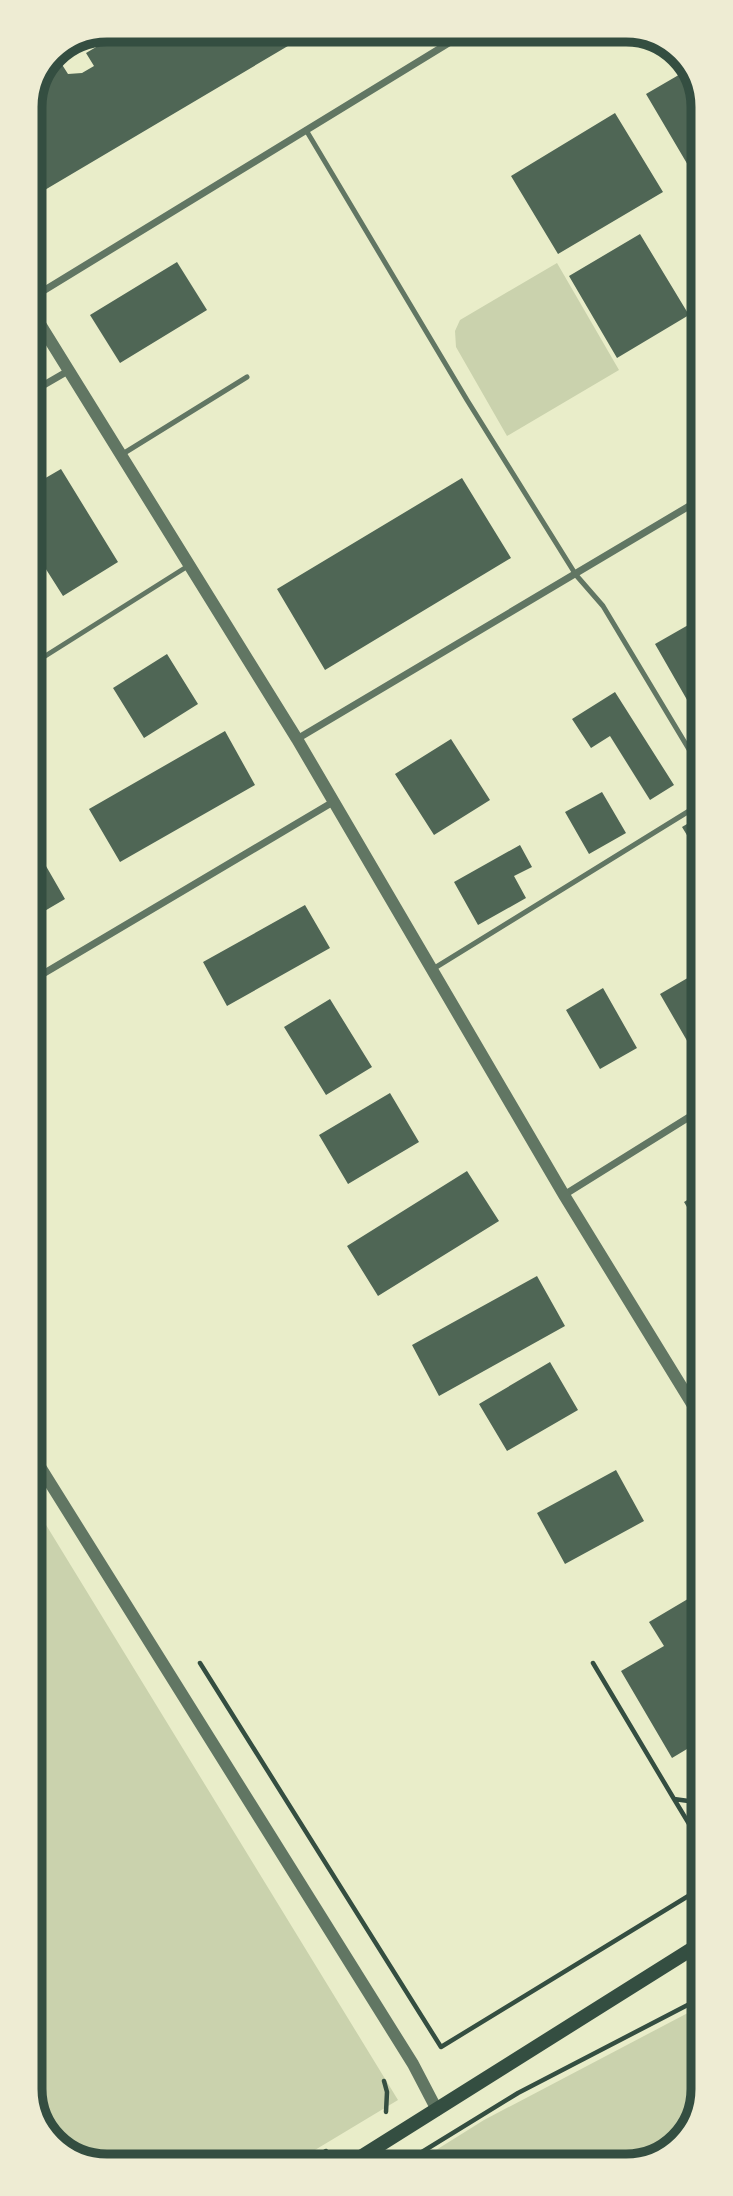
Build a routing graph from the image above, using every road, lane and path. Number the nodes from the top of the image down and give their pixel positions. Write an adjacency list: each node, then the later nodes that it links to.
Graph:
1 (450, 42): 2 (street)
2 (306, 130): 3 (street); 11 (lane)
3 (42, 292)
4 (42, 329): 5 (street)
5 (68, 371): 7 (street); 8 (street)
6 (247, 377): 8 (lane)
7 (42, 386)
8 (121, 455): 10 (street)
9 (691, 505): 11 (street)
10 (190, 565): 12 (lane); 13 (street)
11 (576, 575): 13 (street); 14 (lane)
12 (42, 658)
13 (297, 739): 15 (street)
14 (691, 753)
15 (333, 802): 17 (street); 18 (street)
16 (691, 810): 17 (lane)
17 (433, 969): 20 (street)
18 (42, 974)
19 (691, 1116): 20 (street)
20 (564, 1195): 21 (street)
21 (691, 1402)
22 (42, 1470): 31 (street)
23 (200, 1663): 28 (path)
24 (593, 1663): 25 (path)
25 (674, 1799): 26 (path); 27 (path)
26 (691, 1801)
27 (691, 1827)
28 (691, 1894)
29 (691, 1950): 31 (main road)
30 (691, 2003): 33 (path)
31 (438, 2110): 32 (main road)
32 (366, 2154)
33 (419, 2154)

